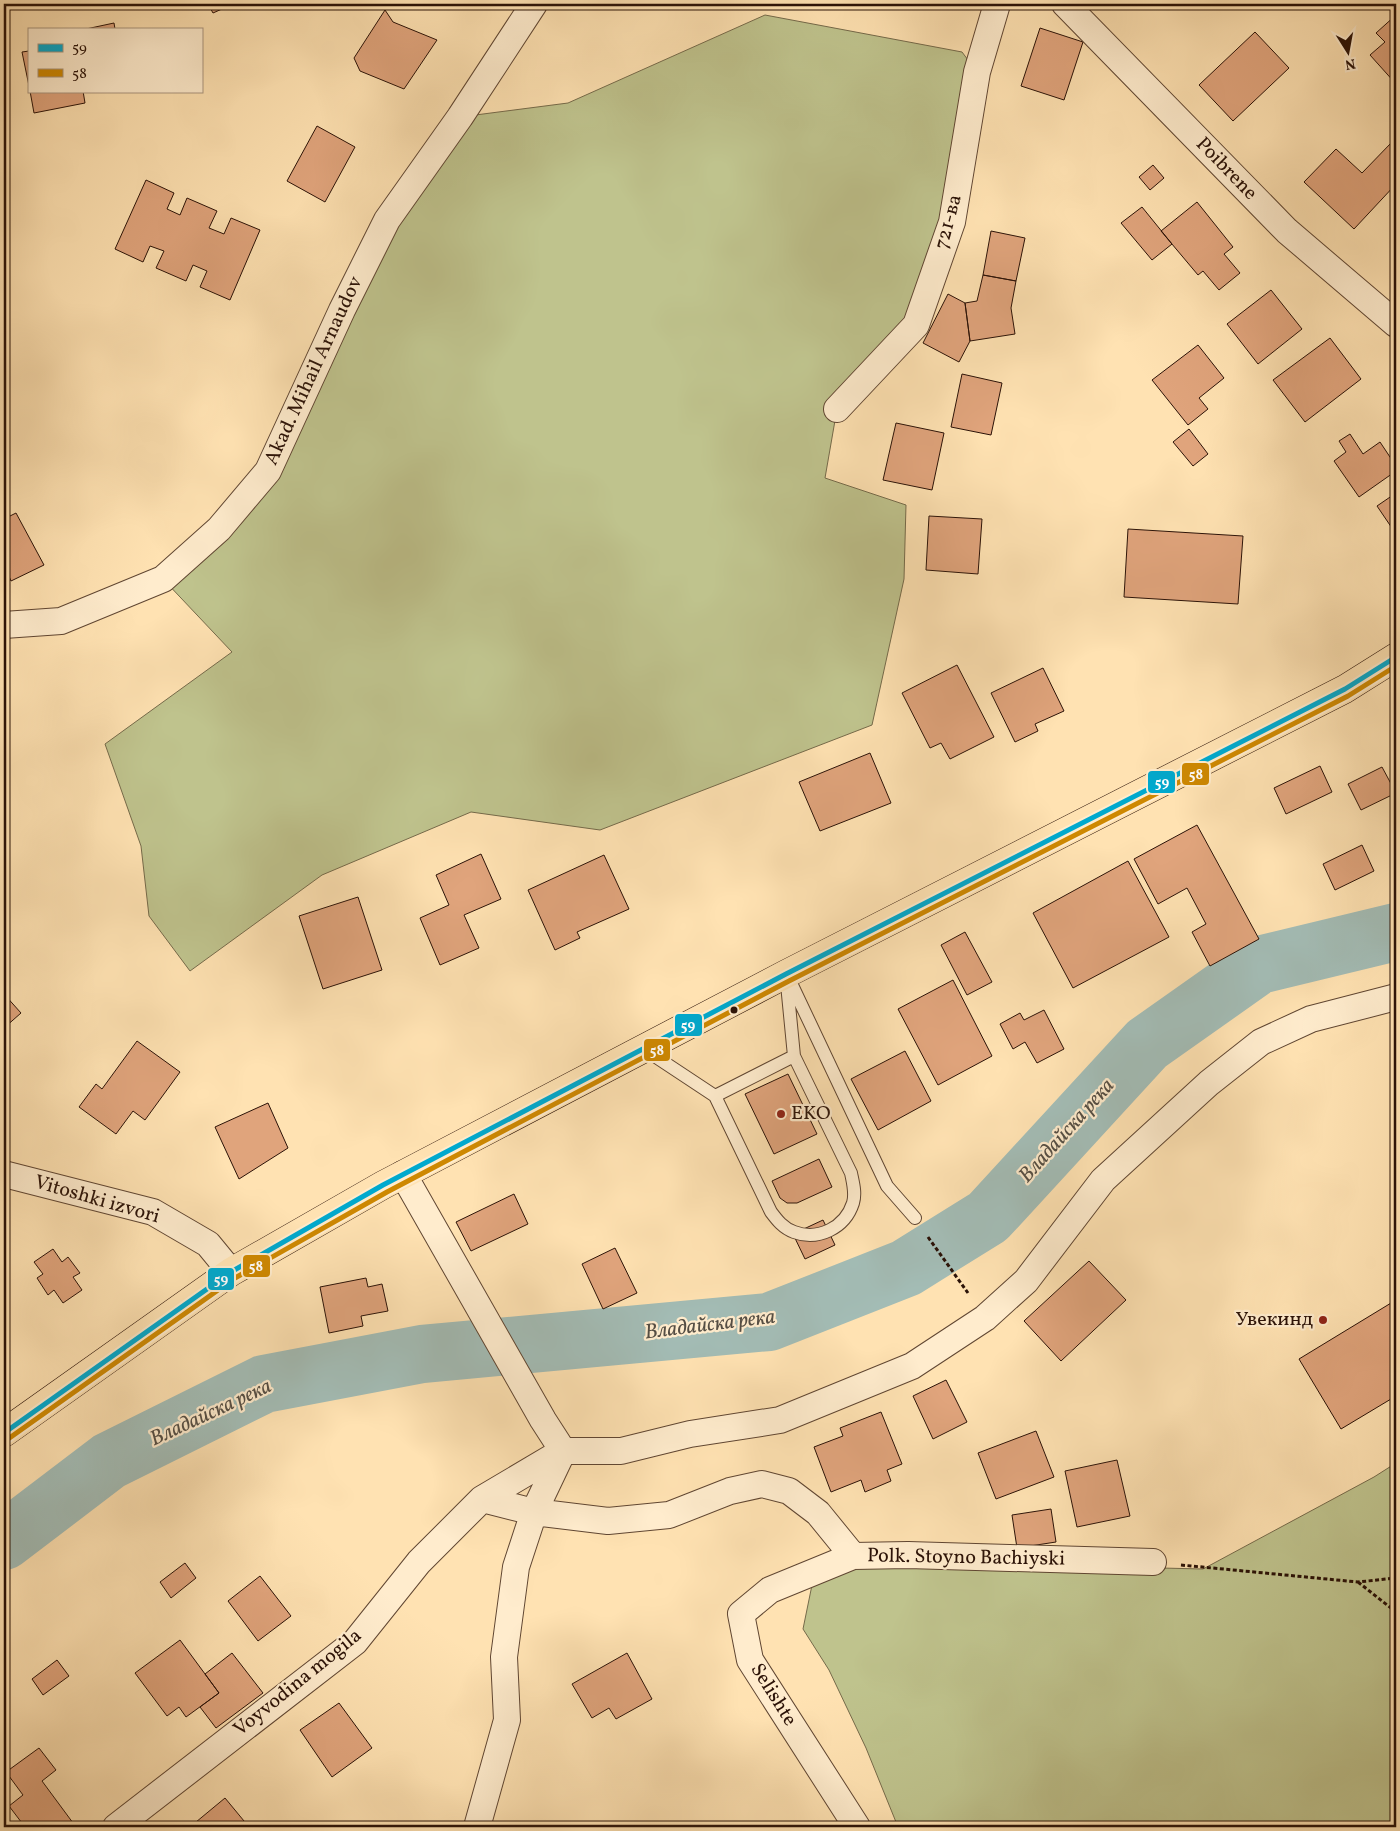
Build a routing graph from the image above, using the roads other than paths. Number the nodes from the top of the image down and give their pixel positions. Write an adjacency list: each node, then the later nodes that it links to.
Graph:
1 (534, 4): 6 (street, Akad. Mihail Arnaudov)
2 (997, 4): 5 (street, 721-ва)
3 (1066, 4): 4 (street, Poibrene)
4 (1396, 324)
5 (837, 410)
6 (4, 625)
7 (1396, 656): 8 (main road)
8 (786, 974): 10 (main road); 11 (lane); 15 (lane)
9 (1396, 997): 18 (street)
10 (644, 1049): 12 (lane); 14 (main road)
11 (794, 1056): 12 (lane); 12 (lane)
12 (714, 1096)
13 (4, 1174): 16 (street, Vitoshki izvori)
14 (403, 1174): 16 (main road); 18 (street)
15 (914, 1218)
16 (231, 1272): 17 (main road)
17 (4, 1433)
18 (563, 1452): 19 (street, Voyvodina mogila); 20 (street)
19 (482, 1499): 20 (street, Polk. Stoyno Bachiyski); 23 (street, Voyvodina mogila)
20 (534, 1512): 21 (street, Polk. Stoyno Bachiyski); 24 (street)
21 (853, 1556): 22 (street, Polk. Stoyno Bachiyski); 25 (street, Selishte)
22 (1153, 1562)
23 (116, 1827)
24 (477, 1827)
25 (856, 1827)

